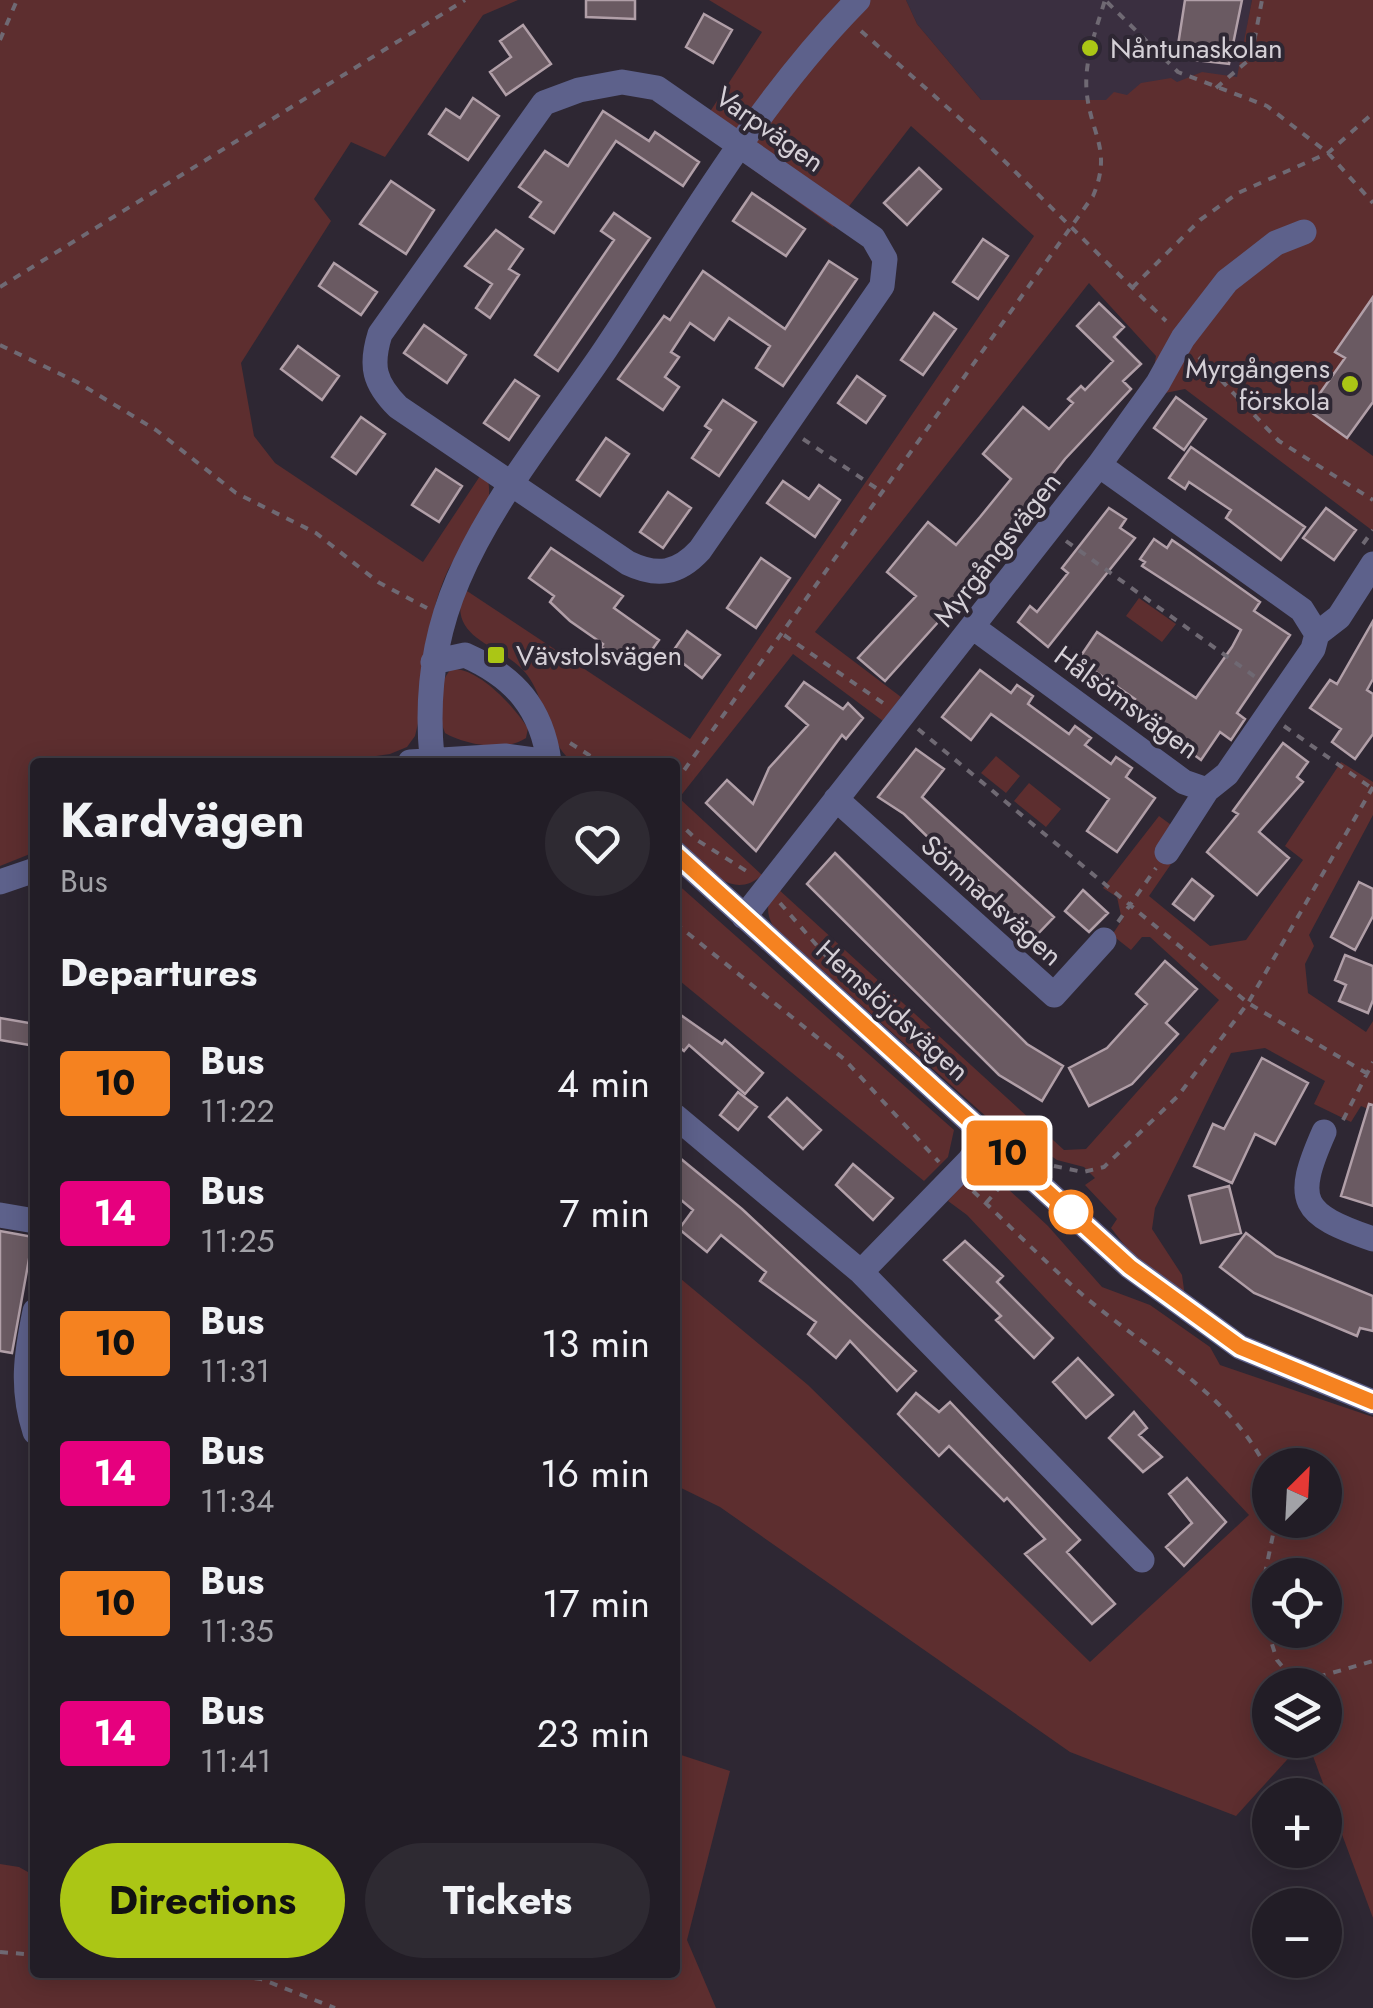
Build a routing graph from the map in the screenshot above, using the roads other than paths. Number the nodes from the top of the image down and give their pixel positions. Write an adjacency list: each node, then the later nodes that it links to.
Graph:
1 (852, 6): 2 (street)
2 (743, 145): 5 (street); 5 (street, Varpvägen); 5 (street, Varpvägen)
3 (1304, 232): 4 (street, Myrgångsvägen)
4 (1100, 465): 7 (street, Myrgångsvägen); 8 (street)
5 (514, 484): 9 (street)
6 (1373, 564): 8 (street, Hålsömsvägen)
7 (974, 628): 14 (street, Hålsömsvägen); 15 (street, Myrgångsvägen)
8 (1316, 634): 14 (street, Hålsömsvägen)
9 (433, 662): 10 (street); 13 (street)
10 (421, 758)
11 (463, 758): 12 (street)
12 (520, 758)
13 (548, 758)
14 (1208, 790): 16 (street)
15 (836, 799): 20 (street, Myrgångsvägen); 21 (street, Sömnadsvägen)
16 (1167, 852)
17 (680, 858): 20 (street, Hemslöjdsvägen)
18 (30, 872): 19 (street)
19 (0, 882)
20 (744, 917): 24 (street, Hemslöjdsvägen)
21 (1104, 940)
22 (680, 1120): 28 (street)
23 (1324, 1132): 27 (street)
24 (987, 1135): 28 (street); 30 (street, Hemslöjdsvägen)
25 (0, 1214): 26 (street)
26 (30, 1220)
27 (1373, 1240)
28 (861, 1272): 32 (street)
29 (30, 1335): 31 (street)
30 (1373, 1402)
31 (30, 1417)
32 (1142, 1560)

